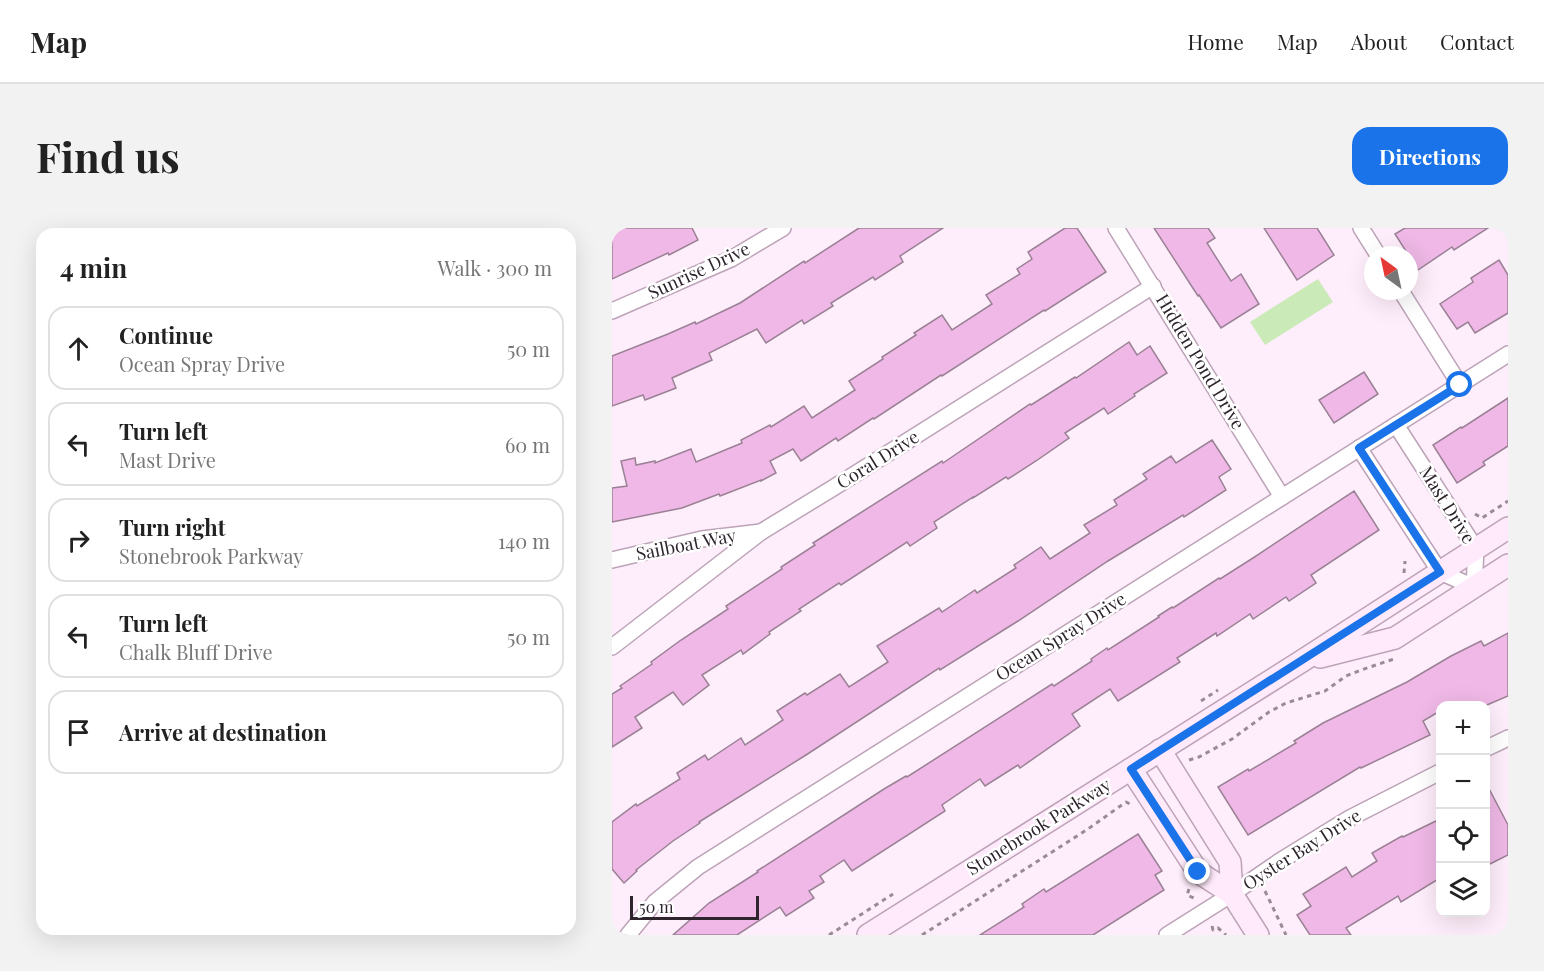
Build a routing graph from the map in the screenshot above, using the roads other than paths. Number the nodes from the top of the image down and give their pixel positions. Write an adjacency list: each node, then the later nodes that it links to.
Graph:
1 (783, 228): 7 (street, Sunrise Drive)
2 (1116, 228): 5 (street, Hidden Pond Drive)
3 (1361, 228): 4 (street)
4 (1372, 246)
5 (1153, 286): 12 (street, Hidden Pond Drive); 14 (street, Coral Drive)
6 (1407, 300): 9 (street)
7 (612, 312)
8 (1508, 354): 9 (street, Ocean Spray Drive)
9 (1460, 385): 10 (street, Ocean Spray Drive)
10 (1396, 425): 11 (street, Ocean Spray Drive); 15 (street, Mast Drive)
11 (1359, 448): 12 (street, Ocean Spray Drive); 18 (street)
12 (1282, 497): 28 (street, Ocean Spray Drive)
13 (1508, 528): 15 (street, Stonebrook Parkway)
14 (761, 532): 16 (street, Sailboat Way); 20 (street, Coral Drive)
15 (1476, 549): 18 (street, Stonebrook Parkway); 19 (street, Mast Drive)
16 (612, 560)
17 (1508, 565): 19 (street, Stonebrook Parkway)
18 (1440, 572): 19 (street); 21 (street, Stonebrook Parkway)
19 (1474, 587): 21 (street, Stonebrook Parkway)
20 (612, 647)
21 (1302, 661): 24 (street, Stonebrook Parkway)
22 (1508, 738): 23 (street)
23 (1490, 747)
24 (1160, 750): 25 (street, Stonebrook Parkway); 27 (street)
25 (1131, 769): 27 (street); 29 (street, Stonebrook Parkway)
26 (1436, 774): 27 (street, Oyster Bay Drive)
27 (1232, 894): 30 (street, Oyster Bay Drive); 31 (street)
28 (628, 935)
29 (868, 935)
30 (1167, 935)
31 (1258, 935)

